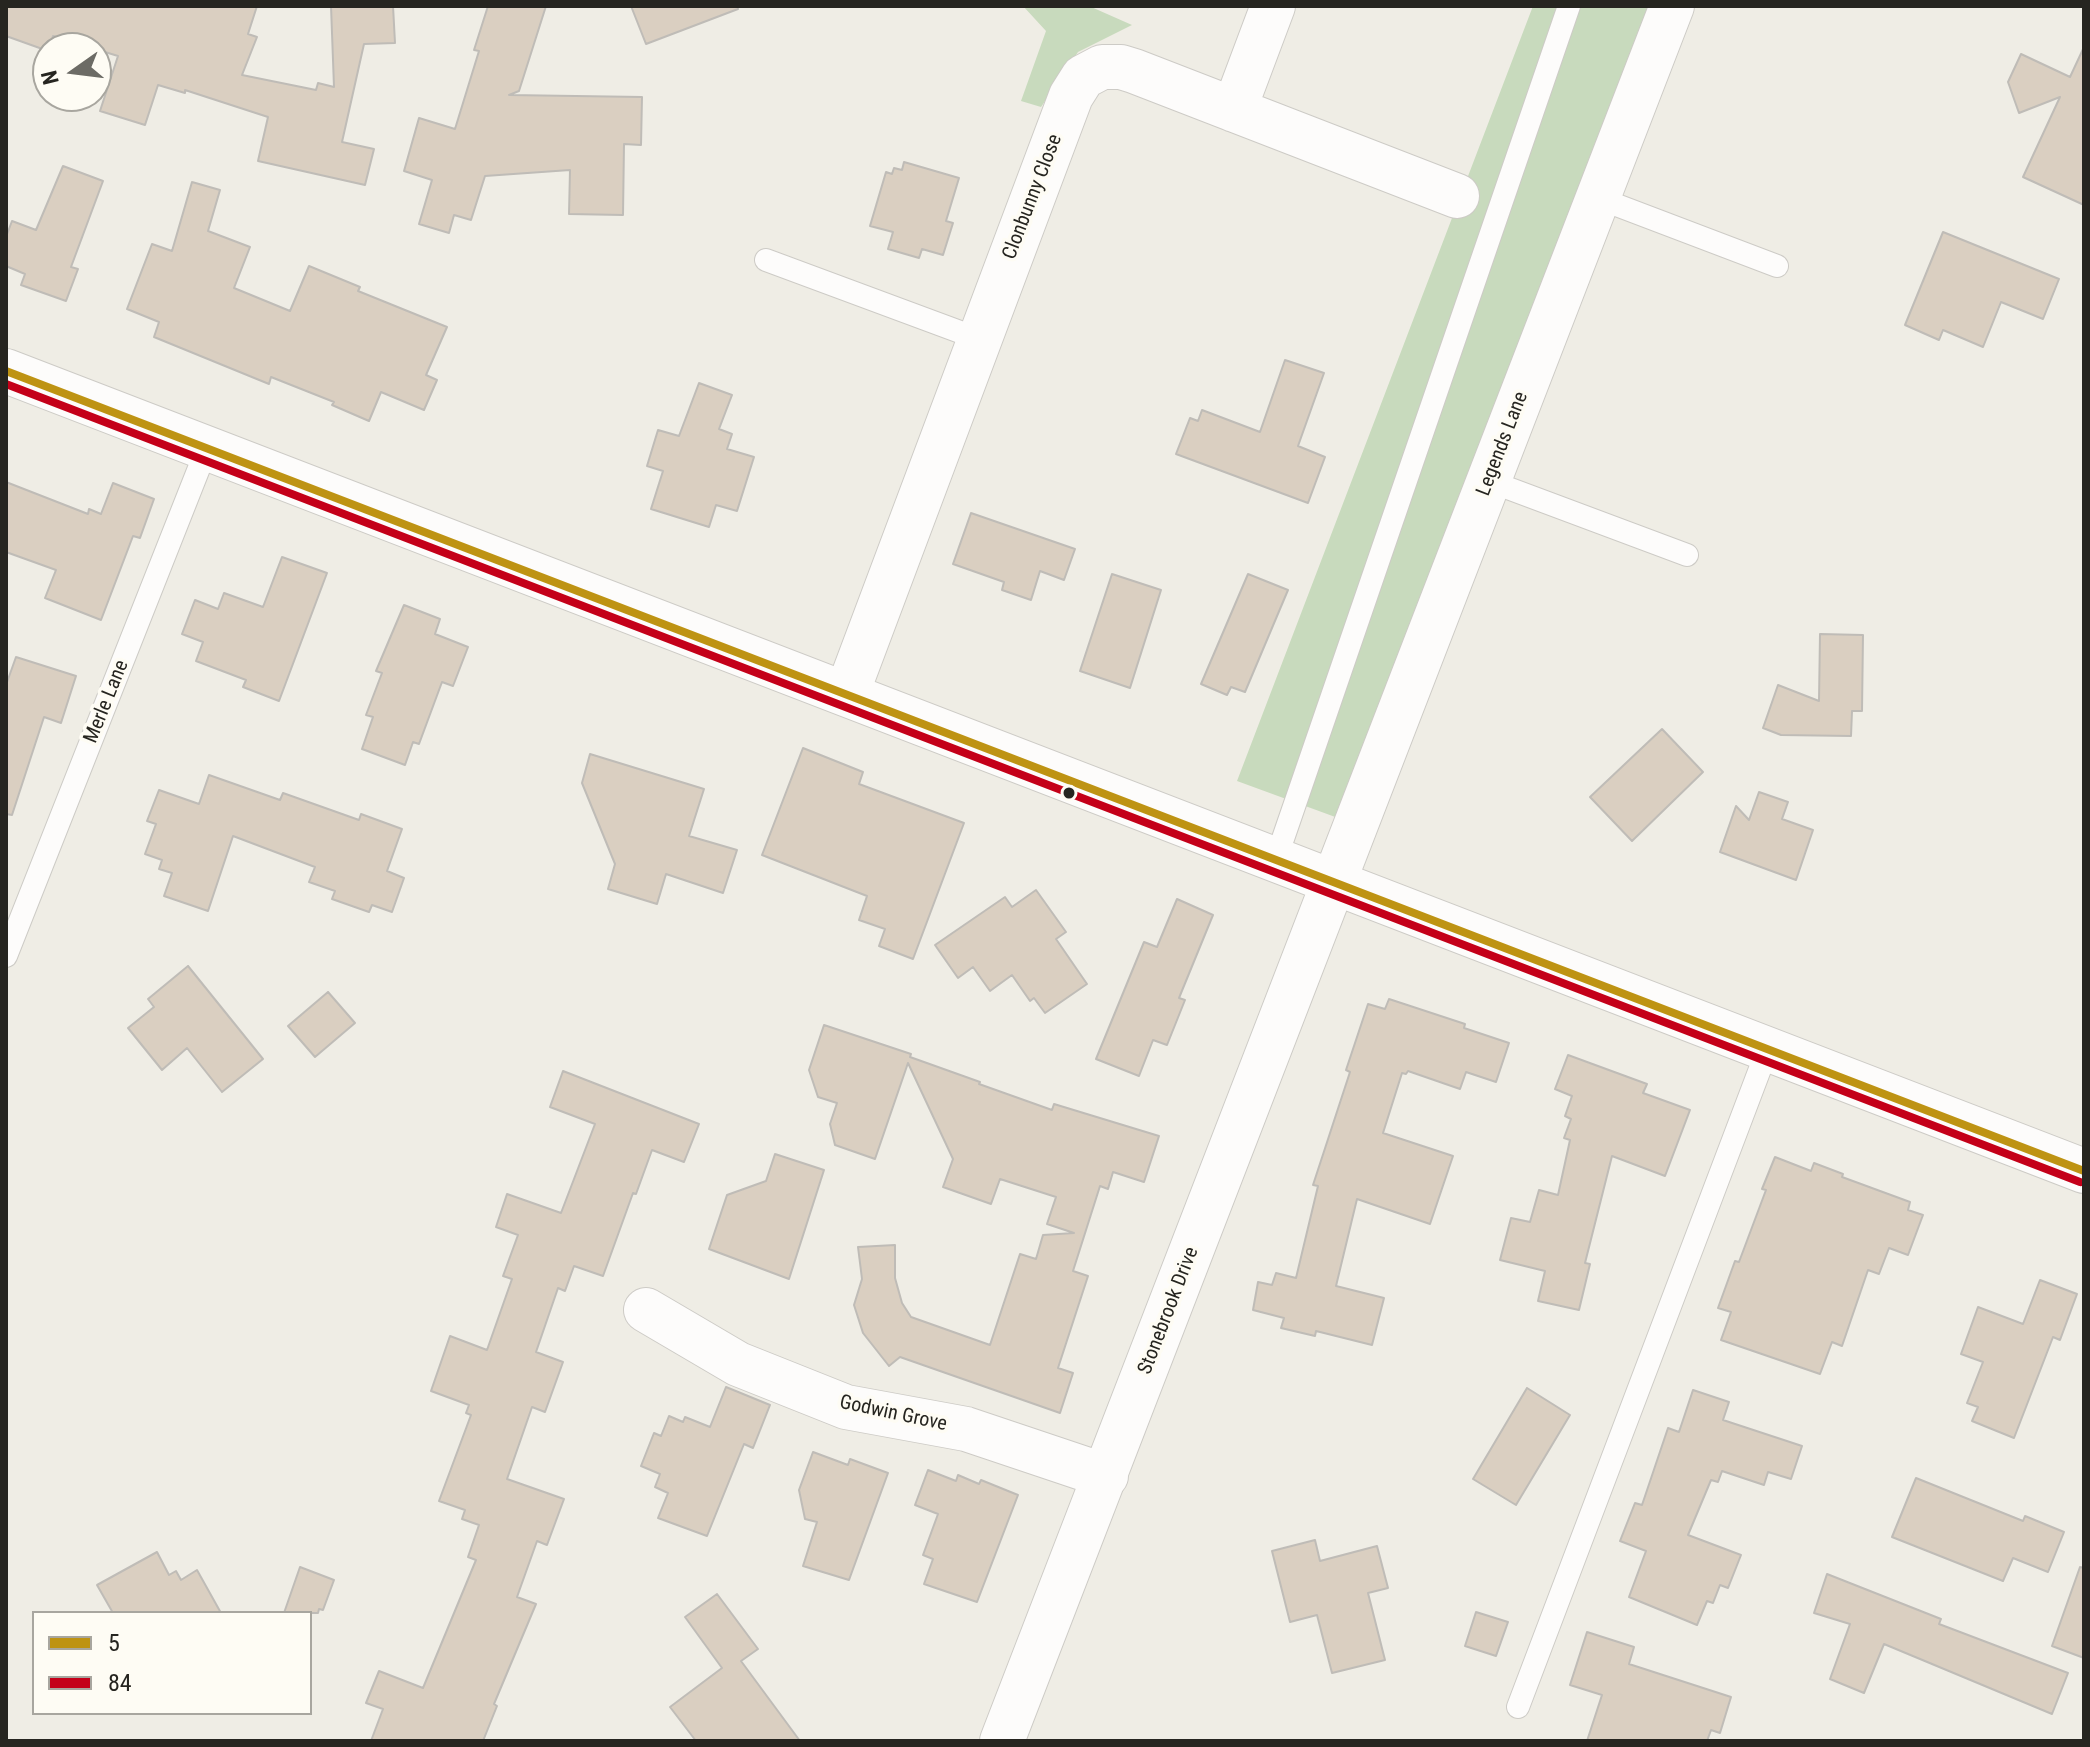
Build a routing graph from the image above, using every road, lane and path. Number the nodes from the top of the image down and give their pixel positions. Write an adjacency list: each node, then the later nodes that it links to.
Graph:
1 (1273, 6): 4 (street)
2 (1569, 6): 15 (lane)
3 (1672, 6): 6 (street, Legends Lane)
4 (1234, 110): 5 (street, Clonbunny Close); 9 (street, Clonbunny Close)
5 (1457, 196)
6 (1598, 198): 8 (lane); 12 (street, Legends Lane)
7 (766, 260): 9 (lane)
8 (1777, 266)
9 (979, 339): 14 (street, Clonbunny Close)
10 (6, 371): 11 (street)
11 (207, 448): 14 (street); 17 (lane, Merle Lane)
12 (1489, 481): 13 (lane); 16 (street, Legends Lane)
13 (1687, 555)
14 (847, 693): 15 (street)
15 (1276, 859): 16 (street)
16 (1334, 881): 18 (street); 21 (street, Stonebrook Drive)
17 (6, 956)
18 (1768, 1048): 19 (street); 22 (lane)
19 (2084, 1171)
20 (646, 1310): 21 (street, Godwin Grove)
21 (1106, 1476): 23 (street, Stonebrook Drive)
22 (1518, 1707)
23 (1002, 1741)

